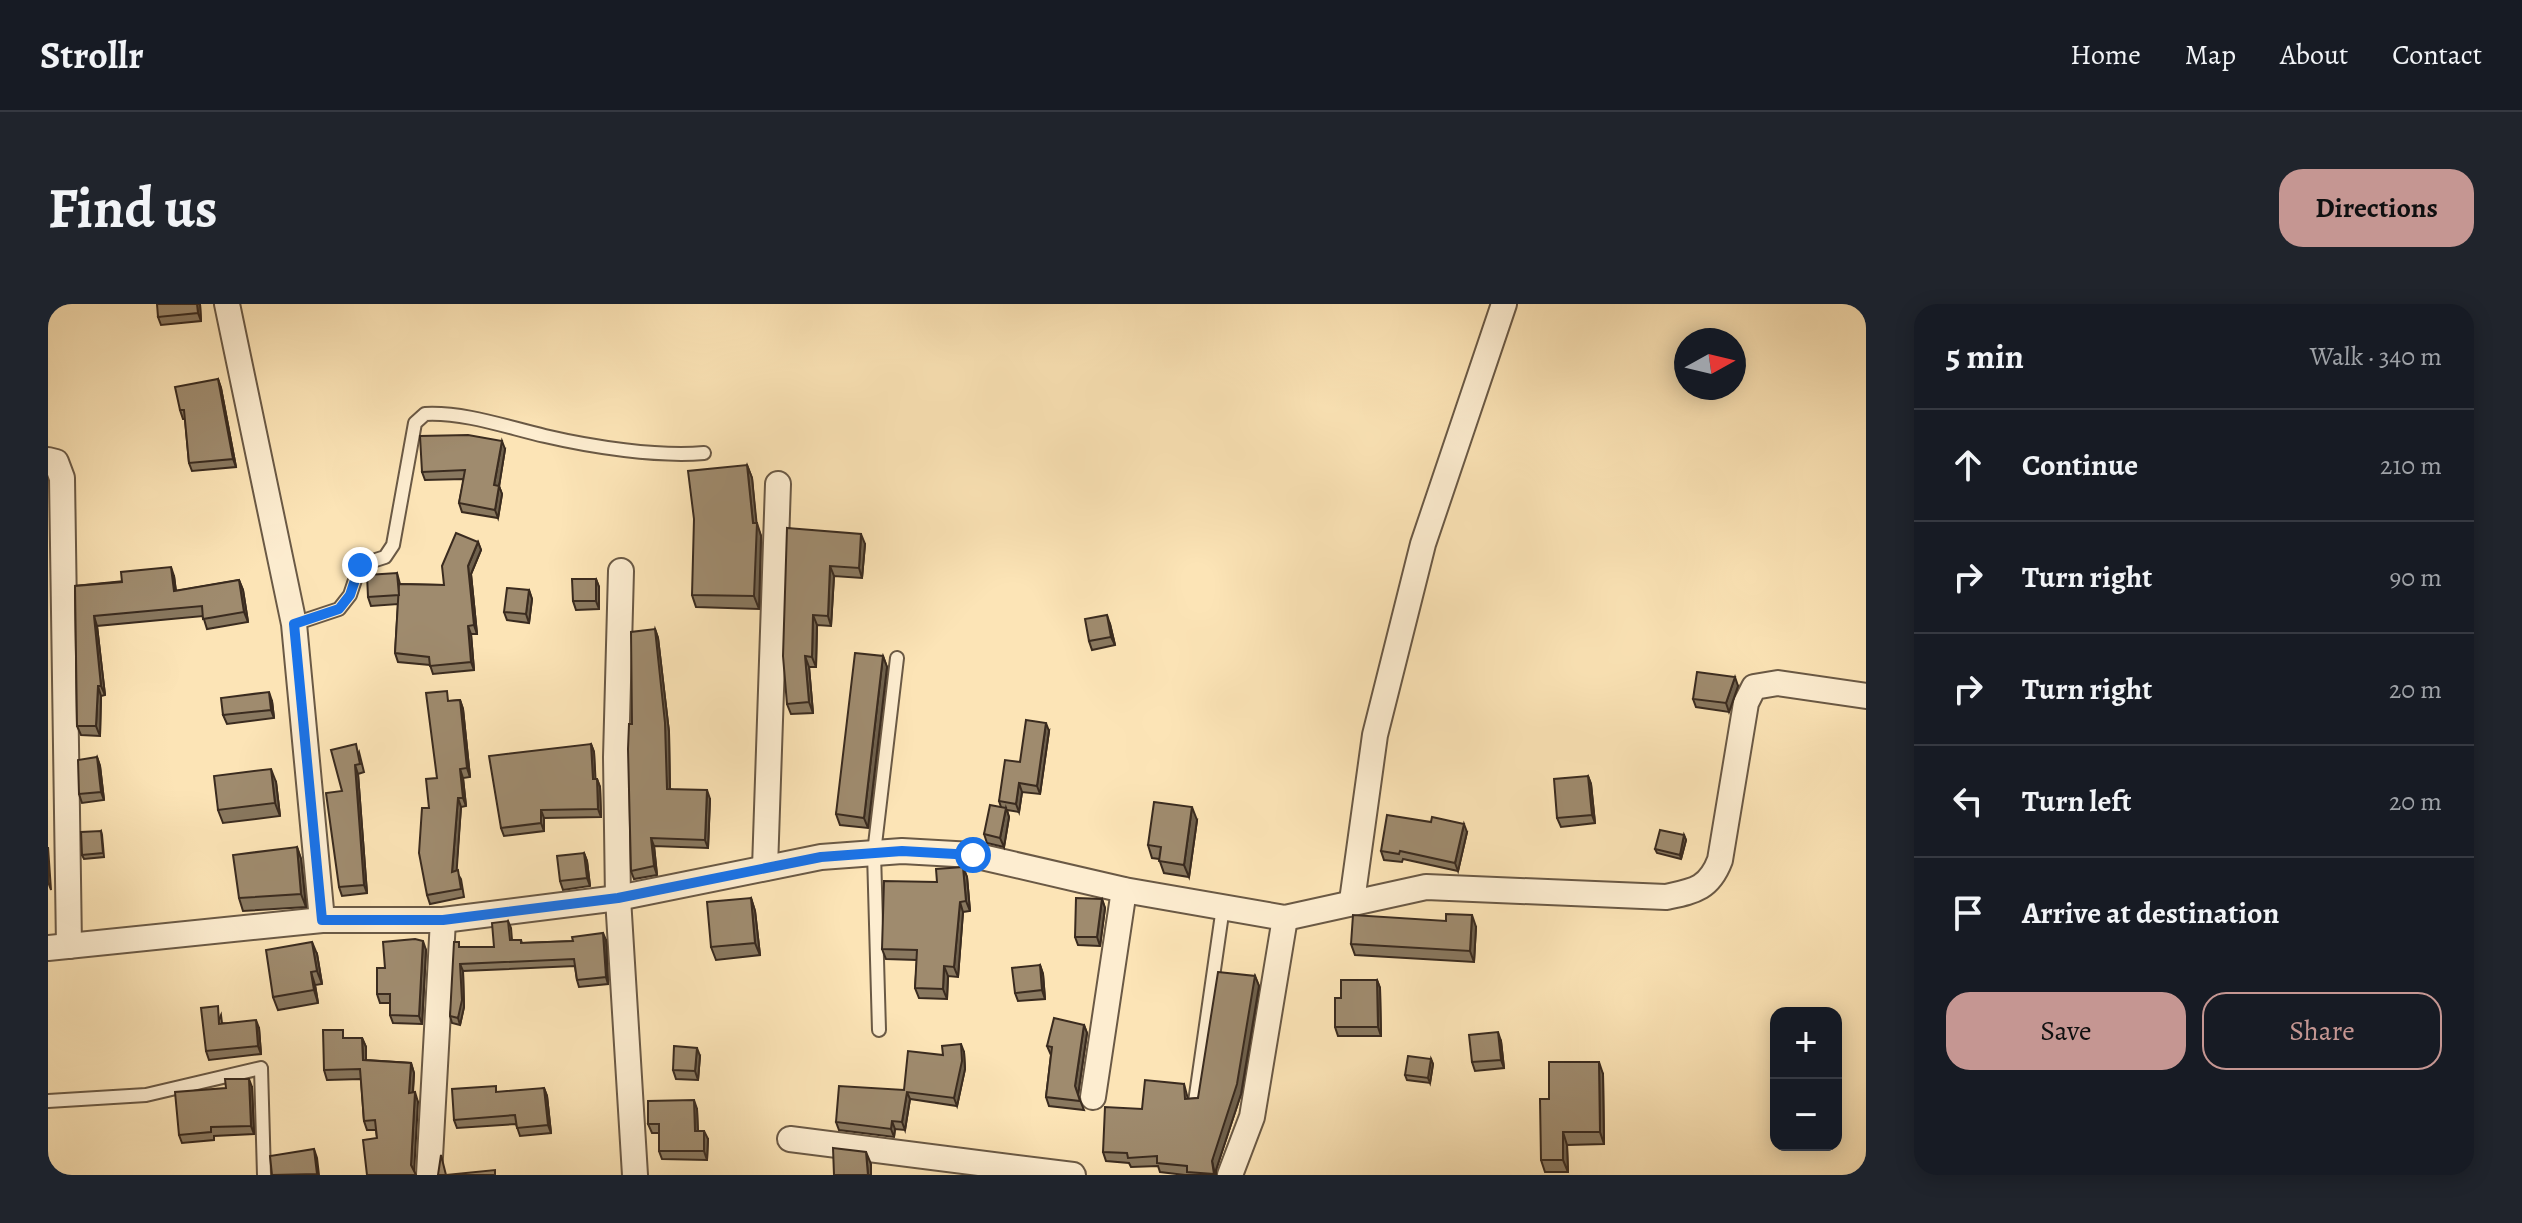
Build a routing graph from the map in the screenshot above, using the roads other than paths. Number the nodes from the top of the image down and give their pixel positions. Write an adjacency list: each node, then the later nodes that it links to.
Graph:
1 (227, 304): 8 (street)
2 (1504, 304): 15 (street)
3 (704, 453): 8 (lane)
4 (48, 460): 6 (street)
5 (778, 484): 12 (street)
6 (56, 571): 20 (street)
7 (621, 571): 14 (street)
8 (294, 624): 18 (street)
9 (897, 658): 11 (lane)
10 (1866, 696): 15 (street)
11 (874, 853): 12 (street); 13 (street); 21 (lane)
12 (765, 868): 14 (street)
13 (1124, 890): 16 (street); 22 (street)
14 (618, 898): 19 (street); 28 (street)
15 (1352, 901): 17 (street)
16 (1223, 907): 17 (street); 24 (lane)
17 (1285, 918): 30 (street)
18 (322, 920): 19 (street); 20 (street)
19 (443, 920): 27 (street)
20 (58, 947)
21 (879, 1030)
22 (1093, 1097)
23 (48, 1101): 26 (lane)
24 (1195, 1102)
25 (790, 1139): 29 (street)
26 (264, 1175)
27 (429, 1175)
28 (635, 1175)
29 (1073, 1175)
30 (1230, 1175)

